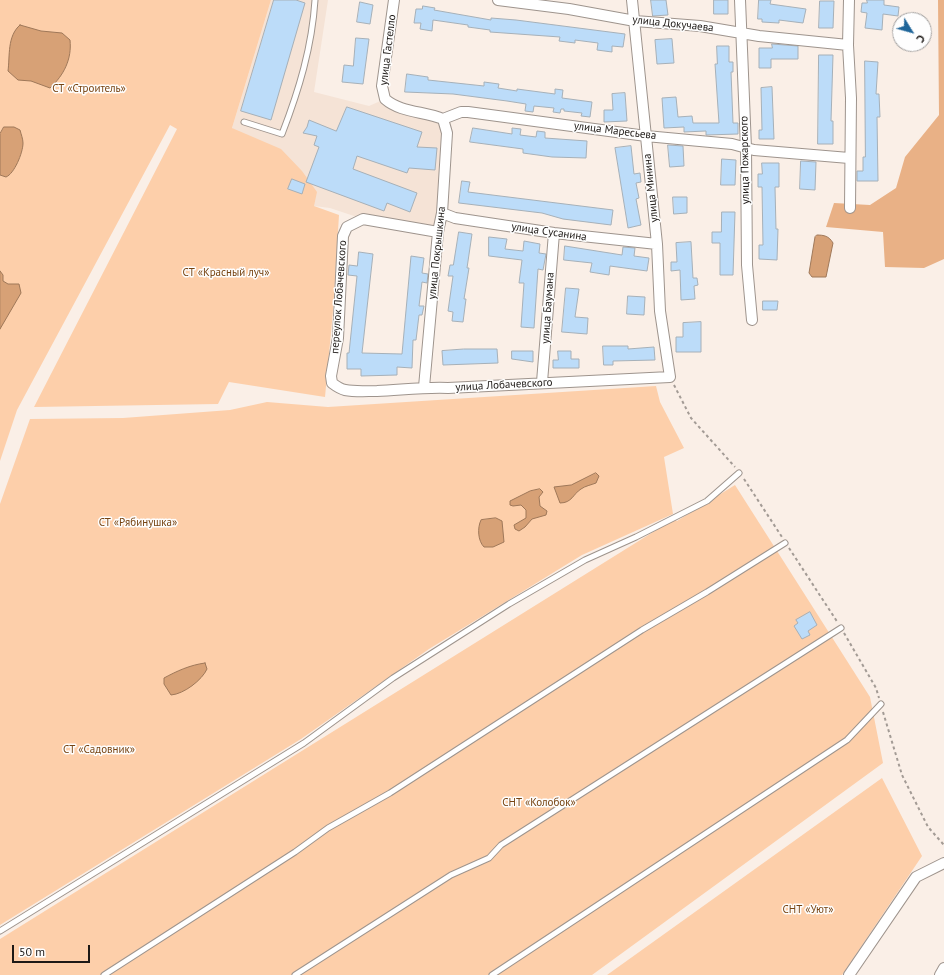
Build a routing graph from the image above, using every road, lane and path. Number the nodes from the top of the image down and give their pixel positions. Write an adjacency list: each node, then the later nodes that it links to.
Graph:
1 (315, 0): 12 (lane)
2 (394, 0): 11 (street, улица Гастелло)
3 (498, 0): 7 (street, улица Докучаева)
4 (632, 0): 8 (street, улица Минина)
5 (740, 0): 9 (street, улица Пожарского)
6 (849, 0): 10 (street)
7 (511, 1): 8 (street, улица Докучаева)
8 (635, 21): 9 (street, улица Докучаева); 13 (street, улица Минина)
9 (740, 33): 10 (street, улица Докучаева); 14 (street, улица Пожарского)
10 (848, 45): 15 (street)
11 (443, 119): 13 (street, улица Маресьева); 17 (street, улица Покрышкина)
12 (244, 122)
13 (646, 136): 14 (street, улица Маресьева); 20 (street, улица Минина)
14 (746, 148): 15 (street, улица Маресьева); 21 (street, улица Пожарского)
15 (849, 158): 16 (street)
16 (850, 208)
17 (442, 213): 18 (street, улица Покрышкина); 19 (street, улица Сусанина)
18 (438, 232): 24 (street, переулок Лобачевского); 25 (street, улица Покрышкина)
19 (554, 233): 20 (street, улица Сусанина); 23 (street, улица Баумана)
20 (657, 244): 22 (street, улица Минина)
21 (752, 320)
22 (670, 377): 23 (street, улица Лобачевского); 26 (path)
23 (542, 382): 25 (street, улица Лобачевского)
24 (338, 387): 25 (street, улица Лобачевского)
25 (424, 387)
26 (739, 473): 27 (path); 32 (lane)
27 (785, 543): 28 (path); 34 (lane)
28 (841, 628): 29 (path); 35 (lane)
29 (881, 704): 30 (path); 36 (lane)
30 (944, 845)
31 (944, 863): 37 (street)
32 (0, 931)
33 (944, 968): 38 (street)
34 (104, 975)
35 (295, 975)
36 (492, 975)
37 (849, 975)
38 (940, 975)

